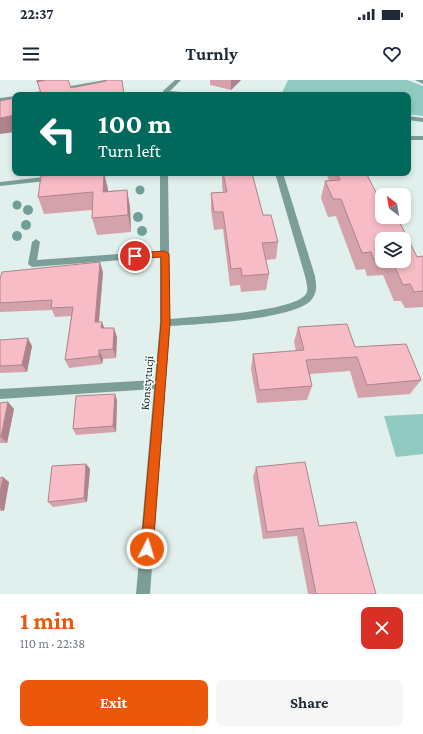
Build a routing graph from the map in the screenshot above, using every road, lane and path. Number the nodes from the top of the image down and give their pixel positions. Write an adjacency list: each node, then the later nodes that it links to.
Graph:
1 (115, 80): 6 (street)
2 (164, 80): 7 (street)
3 (178, 80): 8 (street)
4 (418, 80): 5 (street)
5 (423, 82)
6 (47, 92)
7 (165, 92)
8 (166, 92)
9 (12, 98): 10 (street)
10 (0, 100)
11 (411, 118): 12 (street)
12 (423, 120)
13 (411, 138): 14 (street)
14 (423, 138)
15 (164, 176): 20 (street, Konstytucji)
16 (280, 176): 21 (street)
17 (58, 178): 18 (street)
18 (0, 184)
19 (36, 242): 20 (street)
20 (165, 254): 21 (street, Konstytucji)
21 (165, 323): 22 (street, Konstytucji)
22 (160, 384): 23 (street); 24 (street, Konstytucji)
23 (0, 394)
24 (143, 594)

